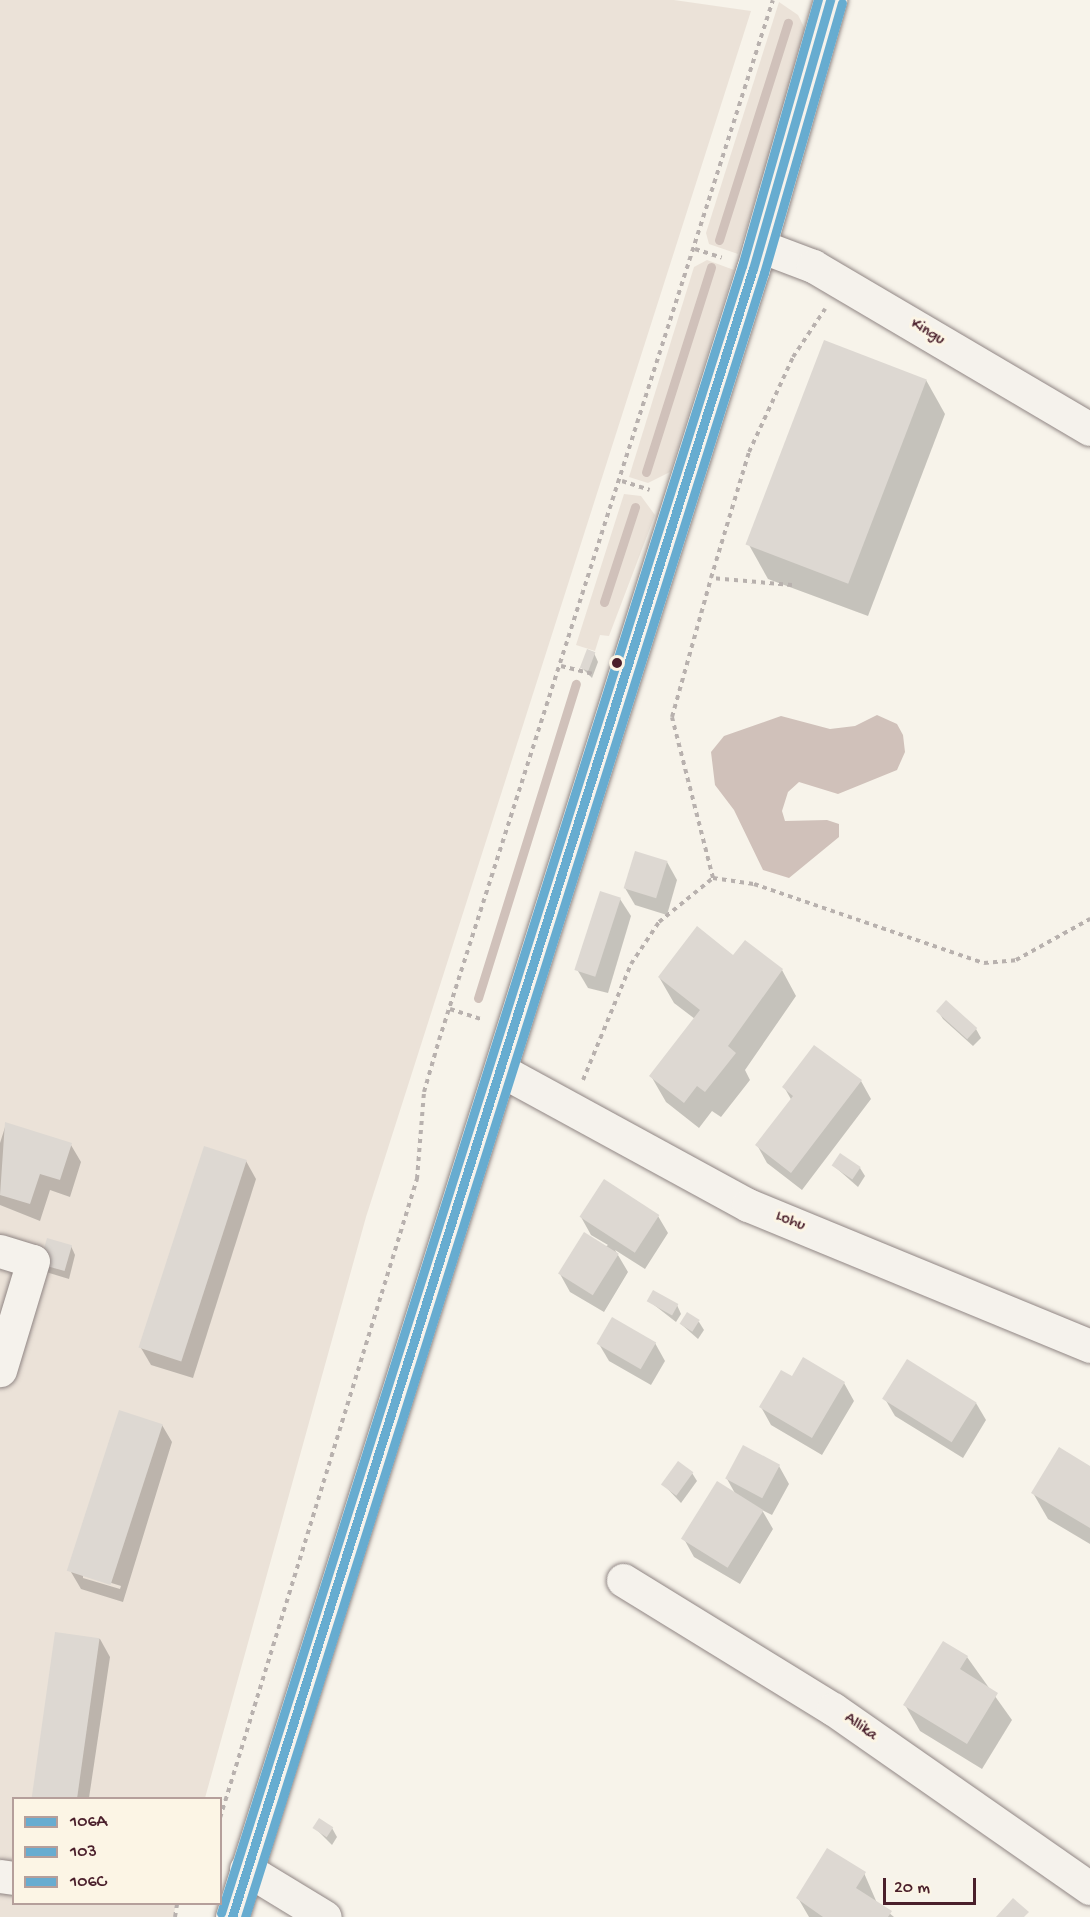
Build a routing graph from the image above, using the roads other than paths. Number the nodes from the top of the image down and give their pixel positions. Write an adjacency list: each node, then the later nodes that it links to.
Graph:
1 (824, 2): 2 (street)
2 (759, 246): 3 (street, Kingu); 4 (street)
3 (1090, 429)
4 (502, 1071): 6 (street, Lohu); 9 (street)
5 (0, 1251): 7 (street)
6 (1090, 1346)
7 (0, 1370)
8 (623, 1580): 10 (street, Allika)
9 (246, 1869): 11 (street); 12 (street)
10 (1090, 1888)
11 (230, 1907)
12 (325, 1917)

